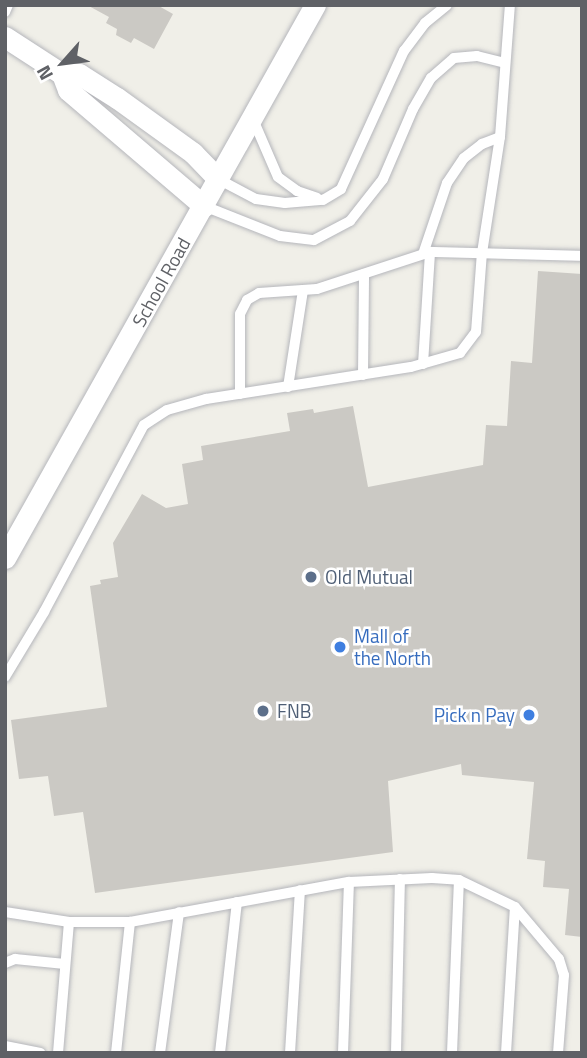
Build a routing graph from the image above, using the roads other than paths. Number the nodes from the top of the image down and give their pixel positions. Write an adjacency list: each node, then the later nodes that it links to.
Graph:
1 (8, 5): 5 (lane)
2 (315, 5): 9 (street, School Road)
3 (447, 5): 12 (lane)
4 (510, 5): 7 (lane)
5 (5, 12)
6 (5, 37): 8 (street)
7 (505, 63): 10 (lane); 13 (lane)
8 (62, 74): 11 (street); 13 (street)
9 (251, 115): 11 (street, School Road); 12 (lane)
10 (500, 137): 14 (lane); 15 (lane)
11 (218, 178): 12 (lane); 13 (street, School Road)
12 (323, 200)
13 (204, 205): 23 (street, School Road)
14 (426, 253): 15 (lane); 17 (lane); 19 (lane)
15 (482, 253): 16 (lane); 19 (lane)
16 (582, 256)
17 (364, 274): 18 (lane); 20 (lane)
18 (303, 290): 21 (lane); 22 (lane)
19 (423, 364): 20 (lane)
20 (363, 375): 21 (lane)
21 (288, 387): 22 (lane)
22 (240, 394): 24 (lane)
23 (6, 554)
24 (5, 677)
25 (400, 879): 26 (lane); 27 (lane); 45 (lane)
26 (459, 880): 30 (lane); 46 (lane)
27 (349, 883): 28 (lane); 44 (lane)
28 (300, 890): 29 (lane); 43 (lane)
29 (237, 901): 32 (lane); 42 (lane)
30 (515, 907): 47 (lane); 48 (lane)
31 (5, 912): 33 (lane)
32 (179, 912): 34 (lane); 41 (lane)
33 (69, 922): 34 (lane); 36 (lane)
34 (130, 922): 40 (lane)
35 (5, 963): 36 (lane)
36 (65, 964): 39 (lane)
37 (5, 1046): 38 (lane)
38 (40, 1053)
39 (58, 1053)
40 (116, 1053)
41 (160, 1053)
42 (220, 1053)
43 (290, 1053)
44 (343, 1053)
45 (396, 1053)
46 (452, 1053)
47 (506, 1053)
48 (558, 1053)

